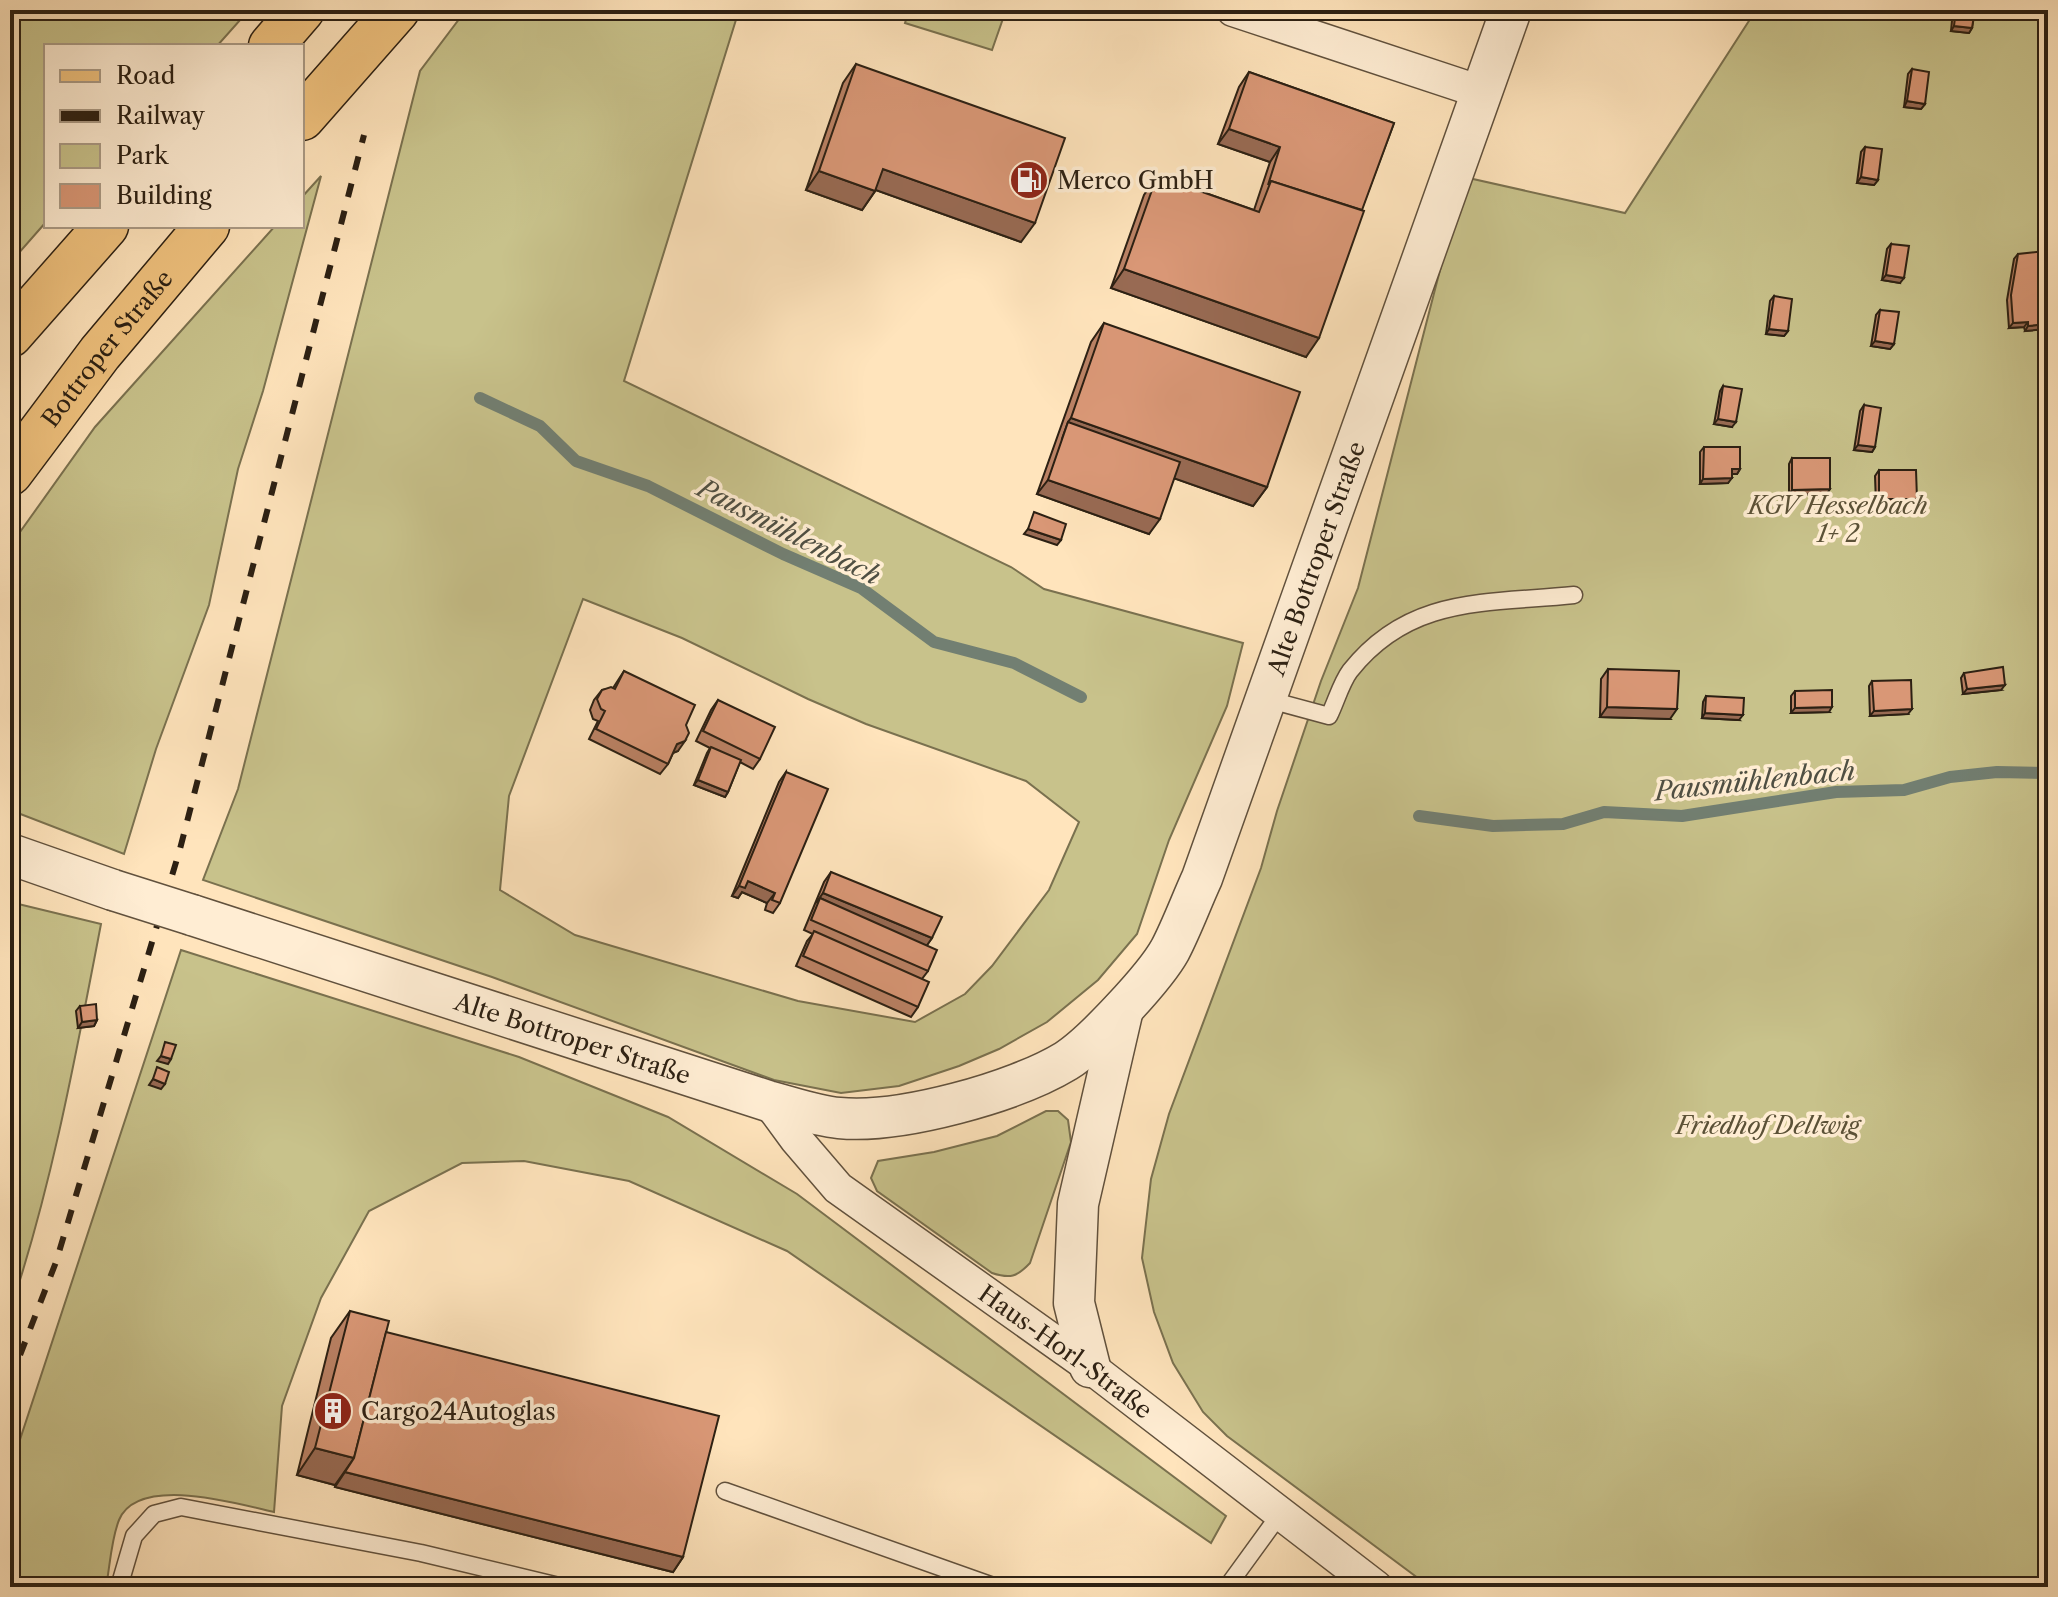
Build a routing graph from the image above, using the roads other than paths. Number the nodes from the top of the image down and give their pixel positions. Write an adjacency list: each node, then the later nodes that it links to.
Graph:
1 (302, 10): 5 (main road)
2 (397, 10): 7 (main road)
3 (1233, 10): 6 (street)
4 (1511, 10): 6 (street, Alte Bottroper Straße)
5 (273, 44)
6 (1481, 92): 13 (street, Alte Bottroper Straße)
7 (304, 116)
8 (104, 228): 10 (main road)
9 (205, 228): 11 (main road, Bottroper Straße)
10 (10, 335)
11 (10, 473)
12 (1574, 595): 13 (lane)
13 (1266, 699): 15 (street, Alte Bottroper Straße)
14 (10, 854): 16 (street, Alte Bottroper Straße, bridge)
15 (1123, 1009): 16 (street, Alte Bottroper Straße); 17 (street, Alte Bottroper Straße)
16 (768, 1101): 17 (street, Haus-Horl-Straße)
17 (1090, 1367): 19 (street, Haus-Horl-Straße)
18 (725, 1491): 22 (lane)
19 (1280, 1514): 23 (lane); 24 (street, Haus-Horl-Straße)
20 (119, 1587): 21 (lane)
21 (563, 1587)
22 (996, 1587)
23 (1227, 1587)
24 (1376, 1587)

